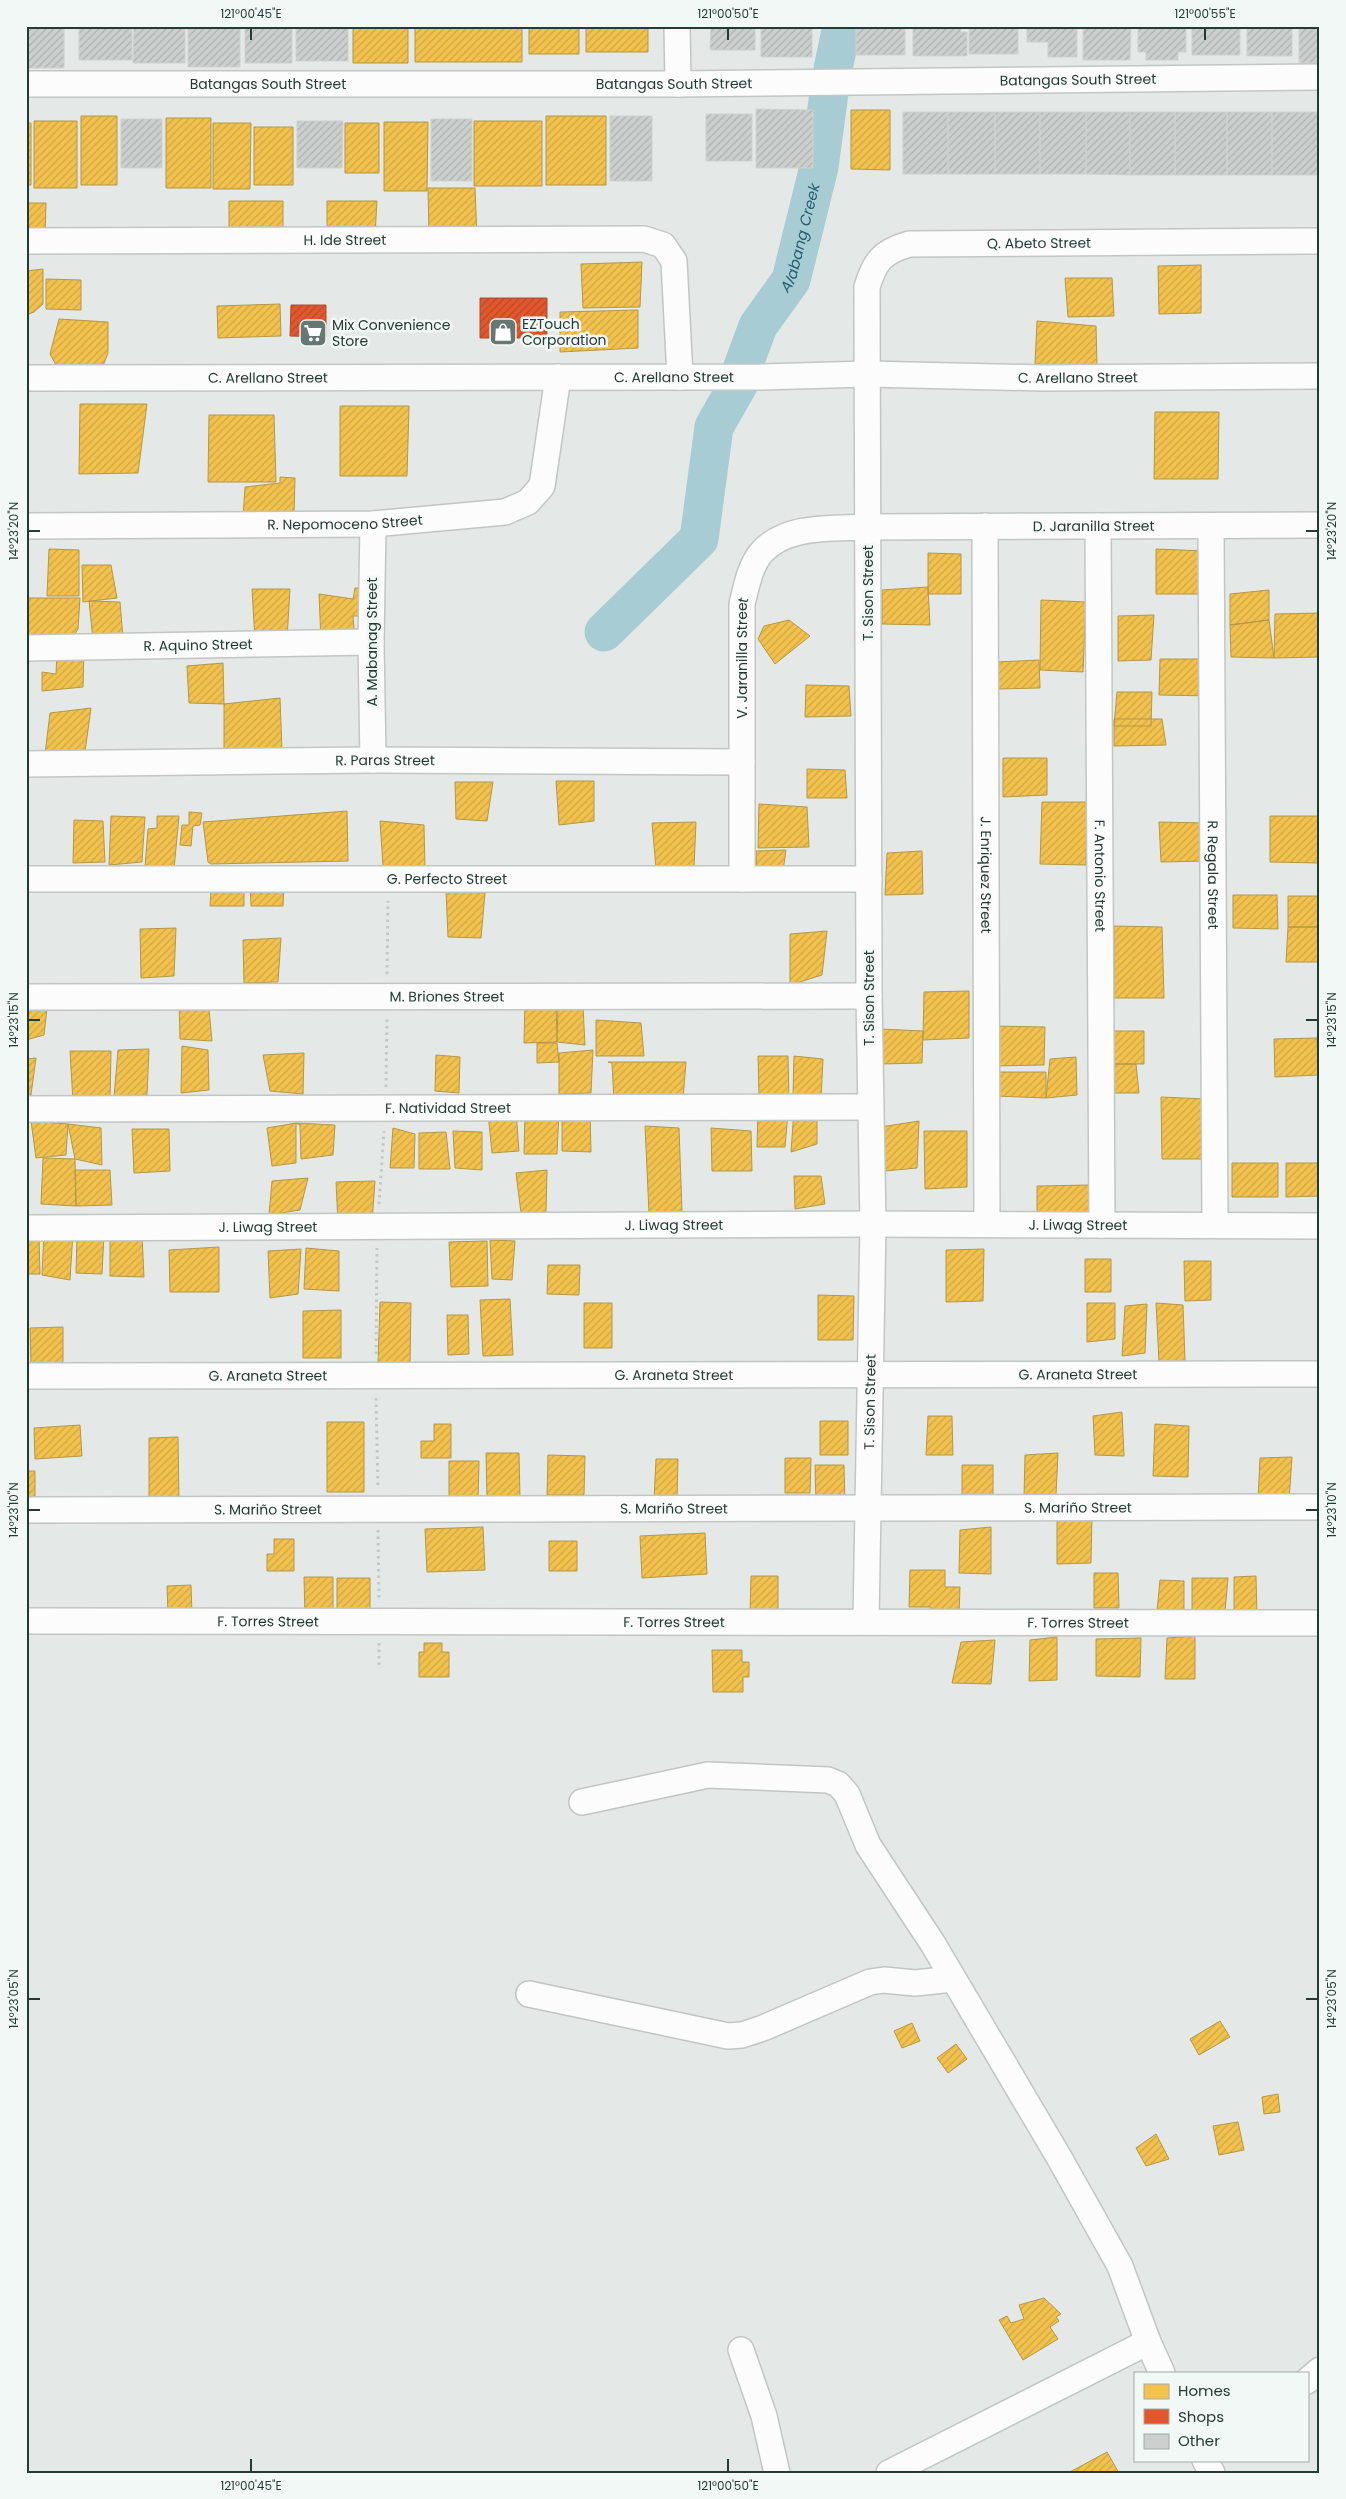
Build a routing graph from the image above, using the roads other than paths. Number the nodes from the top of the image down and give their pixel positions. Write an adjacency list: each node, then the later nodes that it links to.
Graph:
1 (677, 26): 4 (street)
2 (1320, 77): 4 (street, Batangas South Street)
3 (26, 84): 4 (street, Batangas South Street)
4 (678, 84)
5 (26, 241): 10 (street, H. Ide Street)
6 (1320, 242): 7 (street, Q. Abeto Street)
7 (867, 374): 8 (street, C. Arellano Street); 10 (street, C. Arellano Street); 18 (street, T. Sison Street)
8 (1320, 376)
9 (558, 377): 10 (street, C. Arellano Street); 11 (street, C. Arellano Street); 12 (street, R. Nepomoceno Street)
10 (680, 377)
11 (26, 378)
12 (373, 524): 14 (street, R. Nepomoceno Street); 19 (street, A. Mabanag Street)
13 (1320, 525): 17 (street, D. Jaranilla Street)
14 (26, 526)
15 (986, 526): 16 (street, D. Jaranilla Street); 18 (street, D. Jaranilla Street); 32 (street, J. Enriquez Street)
16 (1098, 526): 17 (street, D. Jaranilla Street); 34 (street, F. Antonio Street)
17 (1211, 526): 33 (street, R. Regala Street)
18 (868, 527): 22 (street, V. Jaranilla Street); 26 (street, T. Sison Street)
19 (371, 642): 20 (street, R. Aquino Street); 21 (street, A. Mabanag Street)
20 (26, 648)
21 (373, 760): 22 (street, R. Paras Street); 23 (street, R. Paras Street)
22 (742, 762): 25 (street, V. Jaranilla Street)
23 (26, 764)
24 (26, 879): 25 (street, G. Perfecto Street)
25 (742, 879): 26 (street, G. Perfecto Street)
26 (869, 879): 27 (street, T. Sison Street)
27 (869, 996): 28 (street, M. Briones Street); 29 (street, T. Sison Street)
28 (26, 997)
29 (870, 1107): 30 (street, F. Natividad Street); 31 (street, T. Sison Street)
30 (26, 1108)
31 (872, 1224): 32 (street, J. Liwag Street); 36 (street, J. Liwag Street); 37 (street, T. Sison Street)
32 (987, 1224): 34 (street, J. Liwag Street)
33 (1214, 1224): 34 (street, J. Liwag Street); 35 (street, J. Liwag Street)
34 (1102, 1225)
35 (1320, 1226)
36 (26, 1228)
37 (872, 1374): 38 (street, G. Araneta Street); 39 (street, G. Araneta Street); 41 (street, T. Sison Street)
38 (1320, 1374)
39 (26, 1376)
40 (1320, 1507): 41 (street, S. Mariño Street)
41 (868, 1508): 42 (street, S. Mariño Street); 43 (street, T. Sison Street)
42 (26, 1510)
43 (866, 1621): 44 (street, F. Torres Street); 45 (street, F. Torres Street)
44 (26, 1622)
45 (1320, 1623)
46 (582, 1802): 47 (street)
47 (952, 1979): 48 (street); 49 (street)
48 (529, 1994)
49 (1148, 2342): 52 (street); 55 (street)
50 (741, 2350): 54 (street)
51 (1320, 2370): 53 (street)
52 (1162, 2372)
53 (1308, 2380)
54 (777, 2473)
55 (889, 2473)

